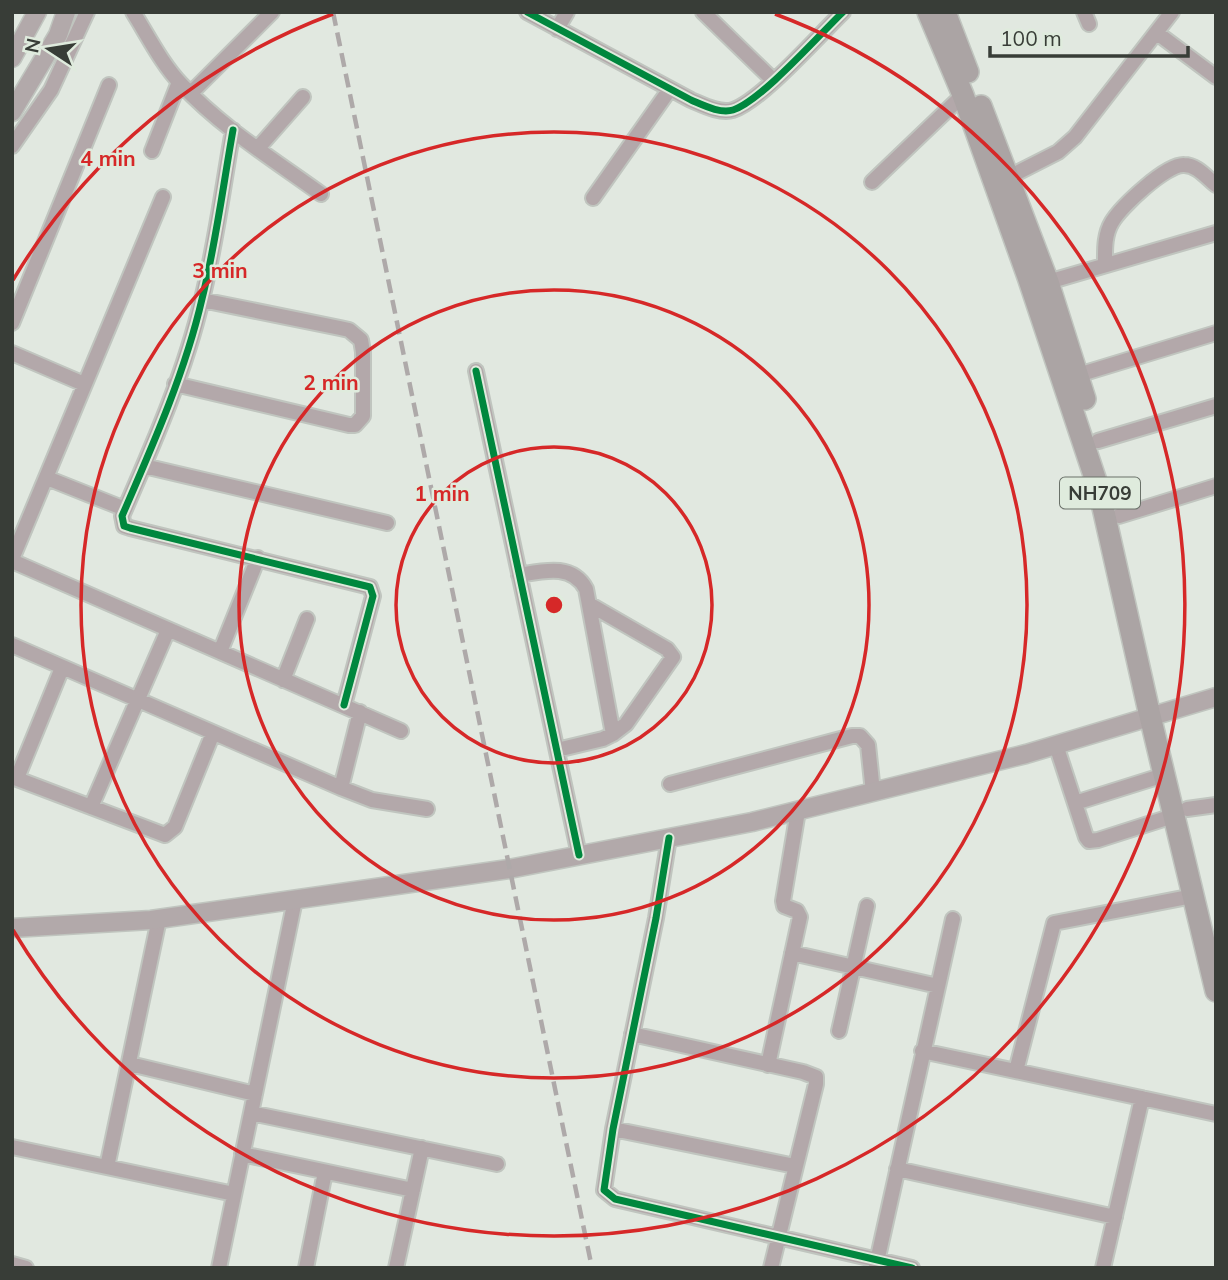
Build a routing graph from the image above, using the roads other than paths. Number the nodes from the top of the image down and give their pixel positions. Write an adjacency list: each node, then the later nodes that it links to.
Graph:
1 (37, 12): 15 (main road)
2 (66, 12): 24 (main road)
3 (87, 12): 26 (street)
4 (133, 12): 18 (street)
5 (272, 12): 21 (street)
6 (527, 12): 13 (street)
7 (567, 12): 13 (street)
8 (703, 12): 17 (street)
9 (843, 12): 17 (street)
10 (928, 12): 22 (highway, NH709)
11 (945, 12): 29 (highway, NH709)
12 (1172, 12): 14 (street)
13 (557, 29): 20 (street)
14 (1157, 33): 16 (street); 29 (street)
15 (12, 58)
16 (1216, 77)
17 (773, 80): 20 (street)
18 (179, 82): 21 (street); 28 (street)
19 (109, 85): 39 (street)
20 (670, 89): 34 (street)
21 (191, 93): 25 (street)
22 (963, 96): 30 (street); 68 (highway, NH709)
23 (303, 97): 27 (street)
24 (15, 108)
25 (233, 130): 27 (street); 38 (street)
26 (12, 146)
27 (258, 148): 32 (street)
28 (152, 151)
29 (1009, 177): 37 (highway, NH709)
30 (872, 182)
31 (1216, 185): 36 (street)
32 (321, 194)
33 (163, 197): 44 (street)
34 (593, 198)
35 (1216, 233): 36 (street)
36 (1105, 265): 37 (street)
37 (1048, 282): 43 (highway, NH709)
38 (202, 300): 45 (street); 45 (street)
39 (12, 323)
40 (1216, 333): 43 (street)
41 (12, 354): 44 (street)
42 (476, 371): 56 (street)
43 (1077, 375): 47 (highway, NH709)
44 (84, 384): 49 (street)
45 (176, 384): 48 (street)
46 (1216, 406): 47 (street)
47 (1098, 441): 52 (highway, NH709)
48 (144, 466): 51 (street); 53 (street)
49 (47, 478): 51 (street); 55 (street)
50 (1216, 486): 52 (street)
51 (125, 509): 54 (street)
52 (1119, 516): 68 (highway, NH709)
53 (387, 523)
54 (258, 558): 61 (street); 66 (street)
55 (12, 560): 59 (street)
56 (519, 575): 57 (street); 73 (street)
57 (589, 604): 71 (street); 71 (street)
58 (307, 619): 63 (street)
59 (168, 630): 61 (street); 65 (street)
60 (12, 645): 62 (street)
61 (220, 652): 63 (street)
62 (62, 668): 65 (street); 75 (street)
63 (283, 680): 66 (street)
64 (1216, 696): 68 (main road)
65 (138, 700): 70 (street); 81 (street)
66 (344, 705): 67 (street)
67 (360, 712): 69 (street); 77 (street)
68 (1157, 714): 72 (main road); 74 (highway, NH709); 84 (highway, NH709)
69 (401, 731)
70 (213, 733): 77 (street); 81 (street)
71 (613, 734): 73 (street)
72 (1056, 745): 78 (main road); 79 (street)
73 (557, 750): 86 (street)
74 (1164, 775): 79 (street); 84 (highway, NH709)
75 (15, 778): 81 (street)
76 (670, 784): 78 (street)
77 (341, 788): 82 (street)
78 (873, 792): 83 (main road)
79 (1075, 803): 84 (street)
80 (1216, 805): 84 (street)
81 (91, 807)
82 (427, 809)
83 (798, 811): 85 (main road); 94 (street)
84 (1180, 812): 87 (highway, NH709); 93 (highway, NH709)
85 (670, 838): 86 (main road); 99 (street)
86 (579, 855): 88 (main road)
87 (1193, 896): 97 (highway, NH709); 103 (street)
88 (295, 900): 90 (main road); 104 (street)
89 (867, 906): 95 (street)
90 (159, 919): 92 (main road); 101 (street)
91 (953, 919): 96 (street)
92 (12, 928)
93 (1216, 930)
94 (792, 953): 95 (street); 102 (street)
95 (853, 966): 96 (street); 98 (street)
96 (938, 986): 100 (street)
97 (1216, 991)
98 (839, 1031)
99 (632, 1034): 102 (street); 108 (street)
100 (922, 1051): 103 (street); 115 (street)
101 (130, 1064): 104 (street); 114 (street)
102 (768, 1065): 113 (street)
103 (1016, 1071): 105 (street)
104 (255, 1094): 106 (street)
105 (1142, 1098): 107 (street); 119 (street)
106 (251, 1113): 110 (street); 111 (street)
107 (1216, 1114)
108 (613, 1129): 113 (street); 120 (street)
109 (12, 1147): 114 (street)
110 (422, 1148): 112 (street); 117 (street)
111 (242, 1154): 116 (street); 118 (street)
112 (497, 1164)
113 (795, 1166): 120 (street)
114 (107, 1167): 118 (street)
115 (897, 1169): 119 (street); 122 (street)
116 (325, 1172): 117 (street); 125 (street)
117 (412, 1191): 126 (street)
118 (234, 1194): 124 (street)
119 (1115, 1217): 129 (street)
120 (778, 1236): 122 (street); 127 (street)
121 (12, 1264): 123 (street)
122 (876, 1264): 128 (street)
123 (26, 1268)
124 (219, 1268)
125 (306, 1268)
126 (396, 1268)
127 (771, 1268)
128 (912, 1268)
129 (1103, 1268)

